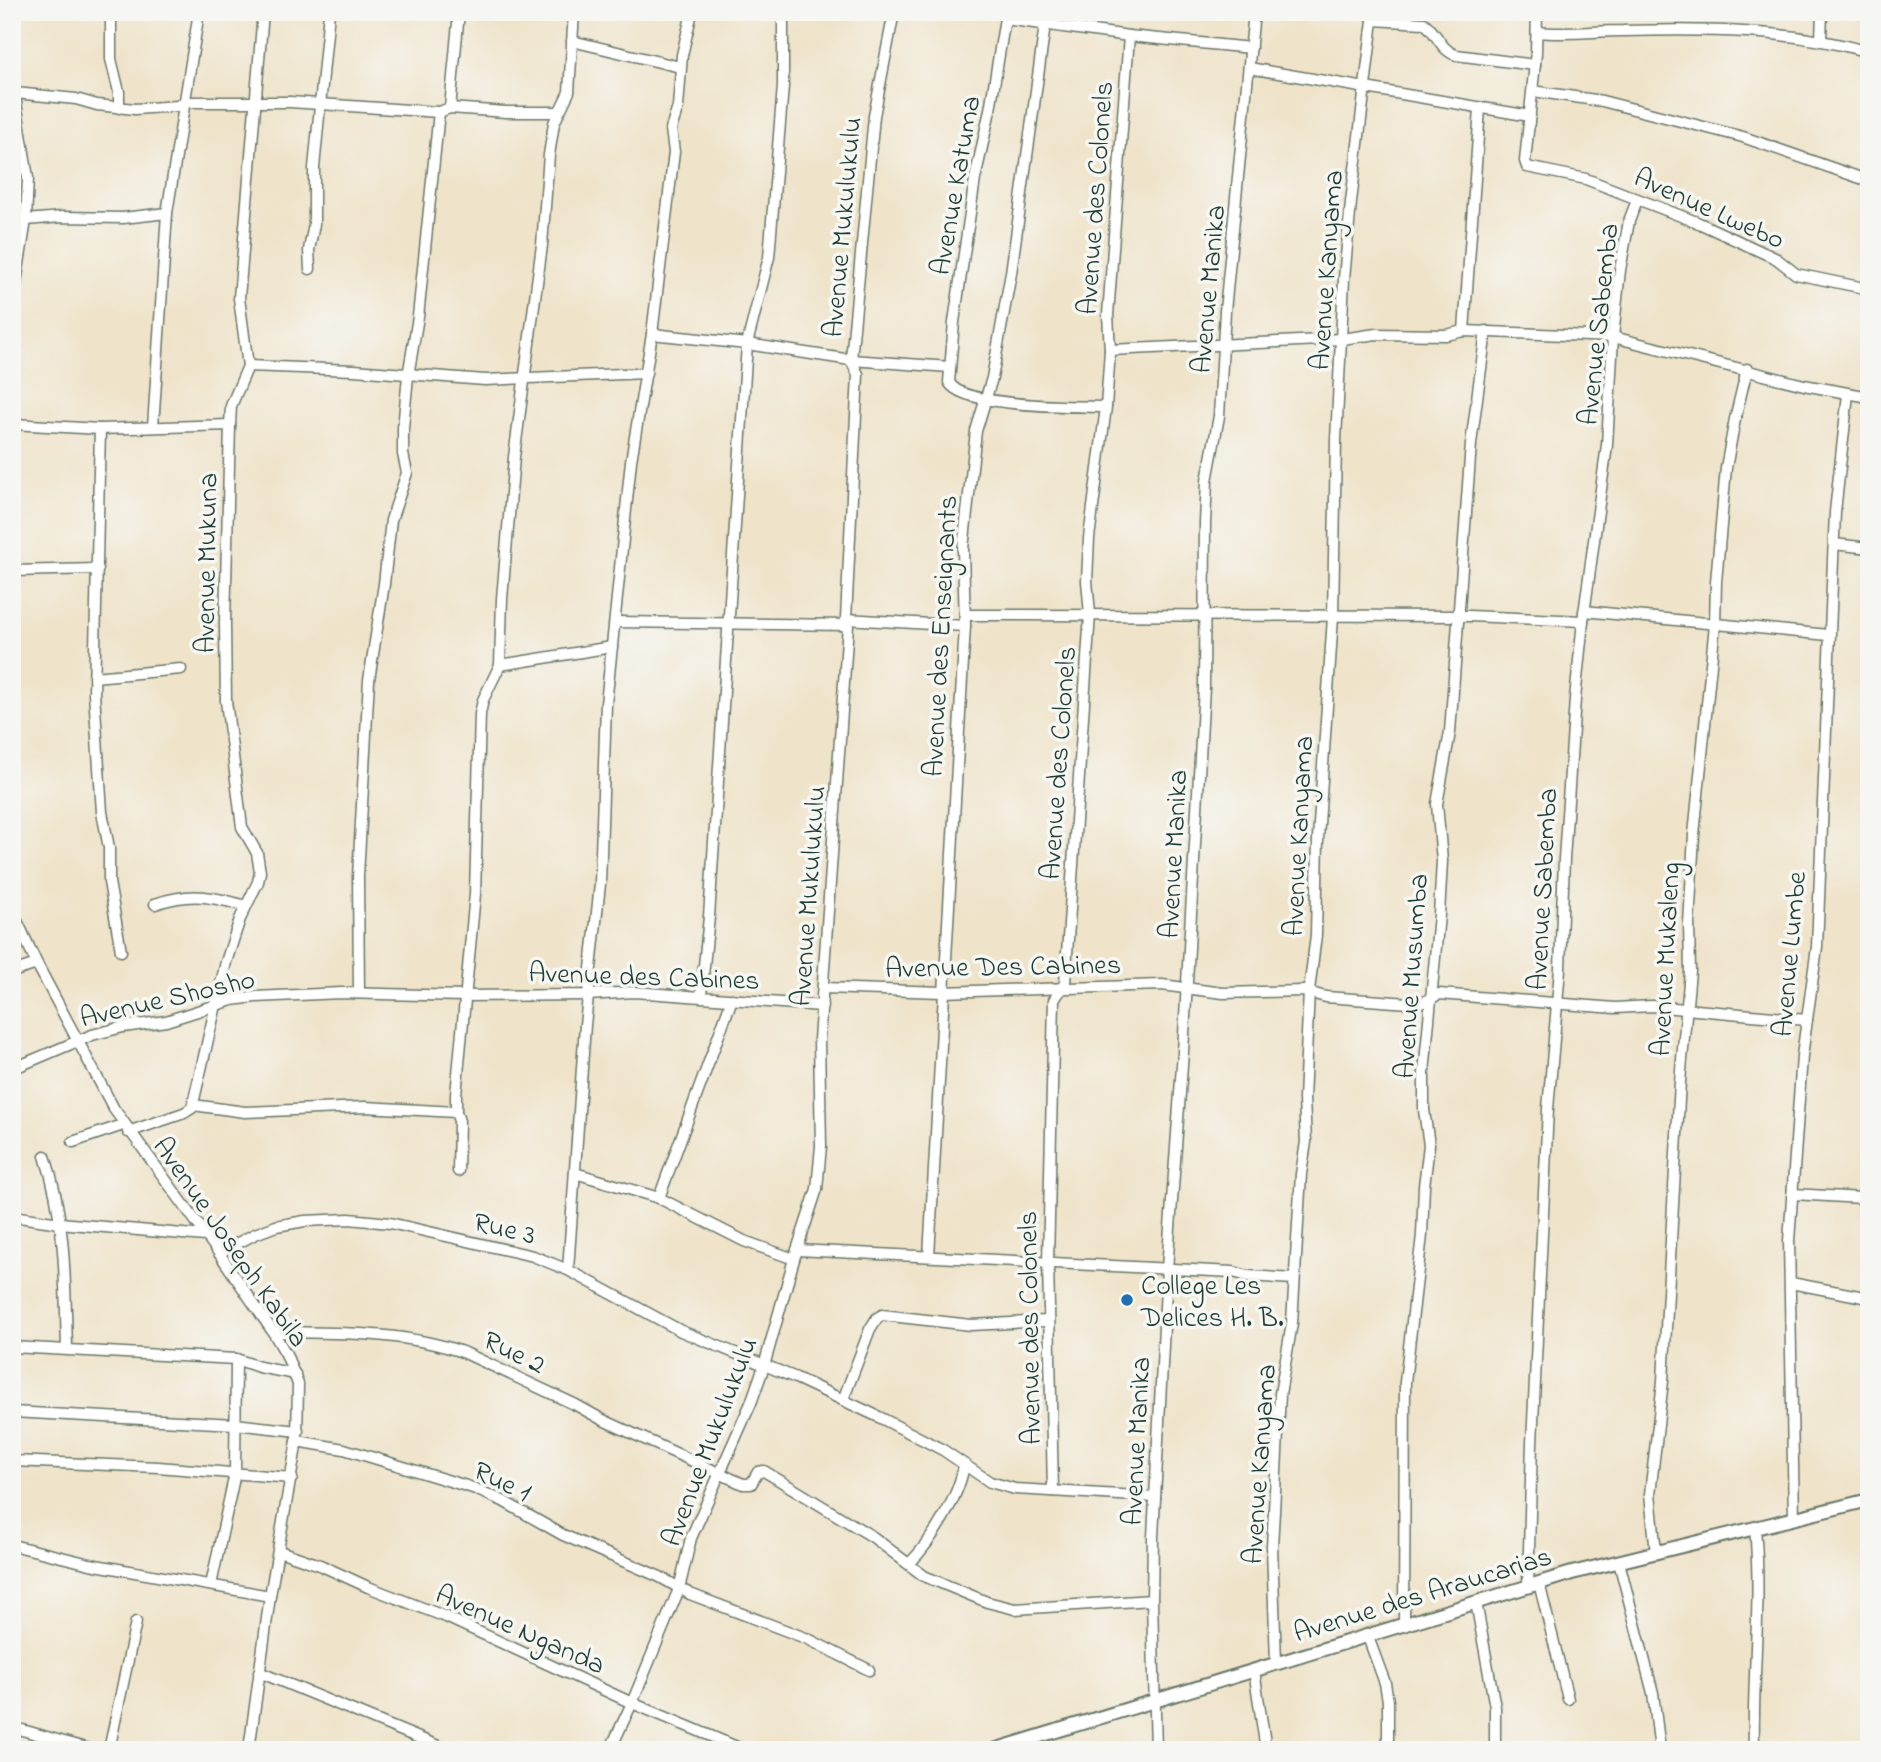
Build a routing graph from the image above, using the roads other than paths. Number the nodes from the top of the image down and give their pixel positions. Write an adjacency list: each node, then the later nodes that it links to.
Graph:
1 (111, 12): 32 (street)
2 (198, 12): 30 (street)
3 (264, 12): 29 (street, Avenue Mukuna)
4 (329, 12): 31 (street)
5 (459, 12): 33 (street)
6 (574, 12): 19 (street)
7 (692, 12): 23 (street)
8 (783, 12): 51 (street)
9 (894, 12): 54 (street, Avenue Mukulukulu)
10 (1254, 12): 20 (street, Avenue Manika)
11 (1537, 12): 16 (street)
12 (1822, 12): 18 (street)
13 (1006, 16): 15 (street); 56 (street, Avenue Katuma)
14 (1374, 16): 22 (street); 26 (street, Avenue Kanyama)
15 (1045, 25): 17 (street); 63 (street, Avenue des Enseignants)
16 (1538, 32): 18 (street); 22 (street)
17 (1129, 36): 20 (street); 53 (street, Avenue des Colonels)
18 (1821, 40): 21 (street)
19 (572, 41): 23 (street); 36 (street)
20 (1251, 48): 24 (street, Avenue Manika)
21 (1869, 52)
22 (1535, 65): 27 (street)
23 (680, 67): 48 (street)
24 (1249, 68): 26 (street); 52 (street, Avenue Manika)
25 (12, 77): 28 (street)
26 (1366, 87): 34 (street); 50 (street, Avenue Kanyama)
27 (1532, 90): 37 (street); 38 (street)
28 (15, 93): 32 (street); 41 (street)
29 (256, 101): 30 (street); 31 (street); 55 (street, Avenue Mukuna)
30 (185, 102): 32 (street); 40 (street)
31 (321, 104): 35 (street); 43 (street)
32 (119, 108)
33 (450, 108): 35 (street); 36 (street)
34 (1480, 108): 37 (street); 46 (street)
35 (439, 112): 59 (street)
36 (558, 113): 60 (street)
37 (1530, 116): 39 (street, Avenue Lwebo)
38 (1869, 181)
39 (1637, 200): 44 (street, Avenue Lwebo); 49 (street, Avenue Sabemba)
40 (167, 213): 41 (street); 67 (street)
41 (26, 220): 42 (street)
42 (17, 257): 45 (street)
43 (310, 269)
44 (1869, 289)
45 (12, 308)
46 (1464, 331): 47 (street); 50 (street)
47 (1486, 331): 49 (street); 78 (street, Avenue Musumba)
48 (652, 334): 51 (street); 58 (street)
49 (1613, 337): 57 (street); 76 (street, Avenue Sabemba)
50 (1342, 339): 52 (street); 77 (street, Avenue Kanyama)
51 (747, 344): 54 (street); 81 (street)
52 (1223, 344): 53 (street); 75 (street, Avenue Manika)
53 (1110, 350): 64 (street, Avenue des Colonels)
54 (852, 360): 56 (street); 80 (street, Avenue Mukulukulu)
55 (248, 366): 59 (street); 66 (street, Avenue Mukuna)
56 (950, 367): 63 (street)
57 (1747, 369): 61 (street); 82 (street, Avenue Mukaleng)
58 (646, 373): 60 (street); 79 (street)
59 (408, 376): 60 (street); 100 (street)
60 (525, 380): 86 (street)
61 (1848, 394): 62 (street); 69 (street, Avenue Lumbe)
62 (1869, 397)
63 (985, 398): 64 (street); 74 (street, Avenue des Enseignants)
64 (1106, 407): 73 (street, Avenue des Colonels)
65 (12, 424): 68 (street)
66 (230, 425): 67 (street); 90 (street, Avenue Mukuna)
67 (153, 427): 68 (street)
68 (100, 429): 71 (street)
69 (1834, 544): 70 (street); 84 (street, Avenue Lumbe)
70 (1869, 548)
71 (98, 569): 72 (street); 88 (street)
72 (12, 571)
73 (1090, 614): 74 (street); 75 (street); 96 (street, Avenue des Colonels)
74 (965, 615): 83 (street, Avenue des Enseignants)
75 (1205, 615): 77 (street); 97 (street, Avenue Manika)
76 (1583, 616): 78 (street); 82 (street); 106 (street, Avenue Sabemba)
77 (1333, 617): 78 (street); 98 (street, Avenue Kanyama)
78 (1458, 617): 105 (street, Avenue Musumba)
79 (615, 622): 81 (street); 85 (street)
80 (847, 622): 81 (street); 83 (street); 95 (street, Avenue Mukulukulu)
81 (728, 623): 102 (street)
82 (1715, 624): 84 (street); 109 (street, Avenue Mukaleng)
83 (965, 626): 99 (street, Avenue des Enseignants)
84 (1828, 635): 110 (street, Avenue Lumbe)
85 (612, 647): 86 (street); 101 (street)
86 (500, 665): 103 (street)
87 (181, 669): 88 (street)
88 (94, 677): 92 (street)
89 (155, 904): 90 (street)
90 (246, 906): 108 (street, Avenue Mukuna)
91 (12, 910): 93 (street, Avenue Joseph Kabila)
92 (121, 951)
93 (37, 964): 94 (street); 111 (street, Avenue Joseph Kabila)
94 (12, 972)
95 (824, 988): 99 (street, Avenue Des Cabines); 107 (street, Avenue Mukulukulu)
96 (1062, 988): 97 (street, Avenue Des Cabines); 99 (street, Avenue Des Cabines); 129 (street, Avenue des Colonels)
97 (1186, 988): 98 (street, Avenue Des Cabines); 130 (street, Avenue Manika)
98 (1309, 991): 105 (street, Avenue Des Cabines); 132 (street, Avenue Kanyama)
99 (942, 992): 128 (street, Avenue des Enseignants)
100 (359, 993): 103 (street, Avenue Shosho); 108 (street, Avenue Shosho)
101 (588, 995): 102 (street, Avenue des Cabines); 103 (street, Avenue des Cabines); 119 (street)
102 (701, 995): 104 (street, Avenue des Cabines)
103 (464, 996): 114 (street)
104 (732, 999): 107 (street, Avenue des Cabines); 121 (street)
105 (1429, 999): 106 (street, Avenue Des Cabines); 168 (street, Avenue Musumba)
106 (1558, 1002): 109 (street, Avenue Des Cabines); 161 (street, Avenue Sabemba)
107 (822, 1006): 127 (street, Avenue Mukulukulu)
108 (215, 1007): 111 (street, Avenue Shosho); 113 (street, Avenue Mukuna)
109 (1687, 1009): 110 (street, Avenue Des Cabines); 158 (street, Avenue Mukaleng)
110 (1807, 1020): 120 (street, Avenue Lumbe)
111 (76, 1041): 112 (street, Avenue Shosho); 115 (street, Avenue Joseph Kabila)
112 (12, 1069)
113 (193, 1105): 114 (street); 115 (street)
114 (456, 1112): 118 (street)
115 (126, 1128): 116 (street); 125 (street, Avenue Joseph Kabila)
116 (73, 1142)
117 (45, 1156): 124 (street)
118 (458, 1171)
119 (575, 1173): 121 (street); 131 (street)
120 (1793, 1194): 122 (street); 133 (street, Avenue Lumbe)
121 (659, 1198): 127 (street)
122 (1862, 1198)
123 (12, 1216): 124 (street)
124 (61, 1223): 125 (street); 138 (street)
125 (205, 1236): 126 (street, Avenue Joseph Kabila)
126 (219, 1253): 131 (street, Rue 3); 136 (street, Avenue Joseph Kabila)
127 (795, 1254): 128 (street); 140 (street, Avenue Mukulukulu)
128 (929, 1256): 129 (street)
129 (1048, 1262): 130 (street); 135 (street, Avenue des Colonels)
130 (1167, 1269): 132 (street); 152 (street, Avenue Manika)
131 (568, 1270): 140 (street, Rue 3)
132 (1294, 1279): 170 (street, Avenue Kanyama)
133 (1791, 1283): 134 (street); 154 (street, Avenue Lumbe)
134 (1869, 1298)
135 (1048, 1321): 142 (street); 151 (street, Avenue des Colonels)
136 (273, 1332): 141 (street, Avenue Joseph Kabila); 149 (street, Rue 2)
137 (12, 1347): 138 (street)
138 (66, 1349): 139 (street)
139 (236, 1359): 141 (street); 144 (street)
140 (764, 1366): 142 (street, Rue 3); 149 (street, Avenue Mukulukulu)
141 (295, 1374): 145 (street, Avenue Joseph Kabila)
142 (843, 1400): 147 (street, Rue 3)
143 (12, 1412): 144 (street, Rue 1)
144 (235, 1424): 145 (street, Rue 1); 148 (street)
145 (297, 1436): 150 (street, Avenue Joseph Kabila); 163 (street, Rue 1)
146 (12, 1461): 148 (street)
147 (964, 1465): 151 (street, Rue 3); 160 (street)
148 (235, 1473): 150 (street); 162 (street)
149 (721, 1473): 160 (street, Rue 2); 163 (street, Avenue Mukulukulu)
150 (292, 1478): 157 (street, Avenue Joseph Kabila)
151 (1053, 1492): 152 (street, Rue 3)
152 (1155, 1497): 165 (street, Avenue Manika)
153 (1869, 1500): 154 (street, Avenue des Araucarias)
154 (1794, 1519): 155 (street, Avenue des Araucarias)
155 (1755, 1528): 158 (street, Avenue des Araucarias); 191 (street)
156 (12, 1545): 162 (street)
157 (279, 1551): 164 (street, Avenue Joseph Kabila); 176 (street, Avenue Nganda)
158 (1656, 1553): 159 (street, Avenue des Araucarias)
159 (1619, 1562): 161 (street, Avenue des Araucarias); 190 (street)
160 (909, 1563): 165 (street)
161 (1533, 1584): 166 (street, Avenue des Araucarias); 174 (street, Avenue Sabemba)
162 (211, 1585): 164 (street)
163 (680, 1589): 171 (street, Rue 1); 176 (street, Avenue Mukulukulu)
164 (270, 1595): 173 (street, Avenue Joseph Kabila)
165 (1152, 1600): 175 (street, Avenue Manika)
166 (1476, 1602): 168 (street, Avenue des Araucarias); 189 (street)
167 (136, 1622): 180 (street)
168 (1404, 1626): 169 (street, Avenue des Araucarias)
169 (1368, 1637): 170 (street, Avenue des Araucarias); 188 (street)
170 (1276, 1662): 172 (street, Avenue des Araucarias)
171 (869, 1670)
172 (1254, 1670): 175 (street, Avenue des Araucarias); 187 (street)
173 (259, 1672): 181 (street, Avenue Joseph Kabila); 182 (street)
174 (1568, 1699)
175 (1155, 1701): 178 (street, Avenue des Araucarias); 186 (street, Avenue Manika)
176 (632, 1703): 183 (street, Avenue Mukulukulu); 184 (street, Avenue Nganda)
177 (12, 1727): 179 (street)
178 (1021, 1746): 185 (street, Avenue des Araucarias)
179 (92, 1750)
180 (109, 1750)
181 (249, 1750)
182 (448, 1750)
183 (610, 1750)
184 (744, 1750)
185 (994, 1750)
186 (1156, 1750)
187 (1266, 1750)
188 (1388, 1750)
189 (1495, 1750)
190 (1660, 1750)
191 (1754, 1750)

